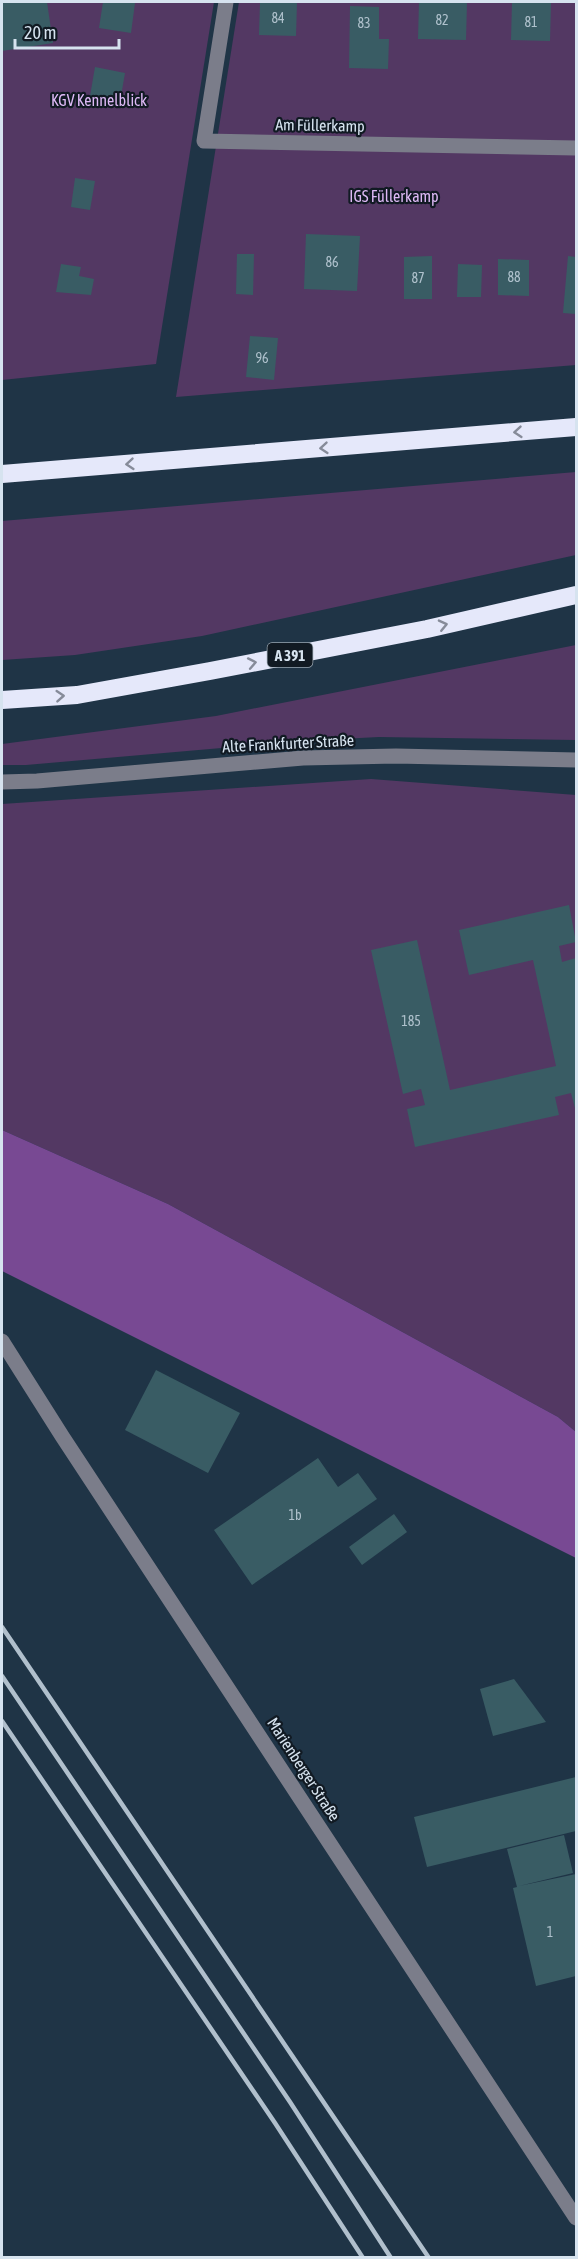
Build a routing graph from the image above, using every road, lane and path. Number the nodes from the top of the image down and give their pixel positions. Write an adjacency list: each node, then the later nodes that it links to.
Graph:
1 (226, 2): 2 (street, Am Füllerkamp)
2 (576, 148)
3 (576, 427): 4 (highway, one-way to 4)
4 (2, 474)
5 (576, 595): 6 (highway, A 391, one-way to 5)
6 (2, 700)
7 (576, 760): 8 (street, Alte Frankfurter Straße)
8 (2, 782)
9 (2, 1341): 10 (street, Marienberger Straße)
10 (576, 2218)

